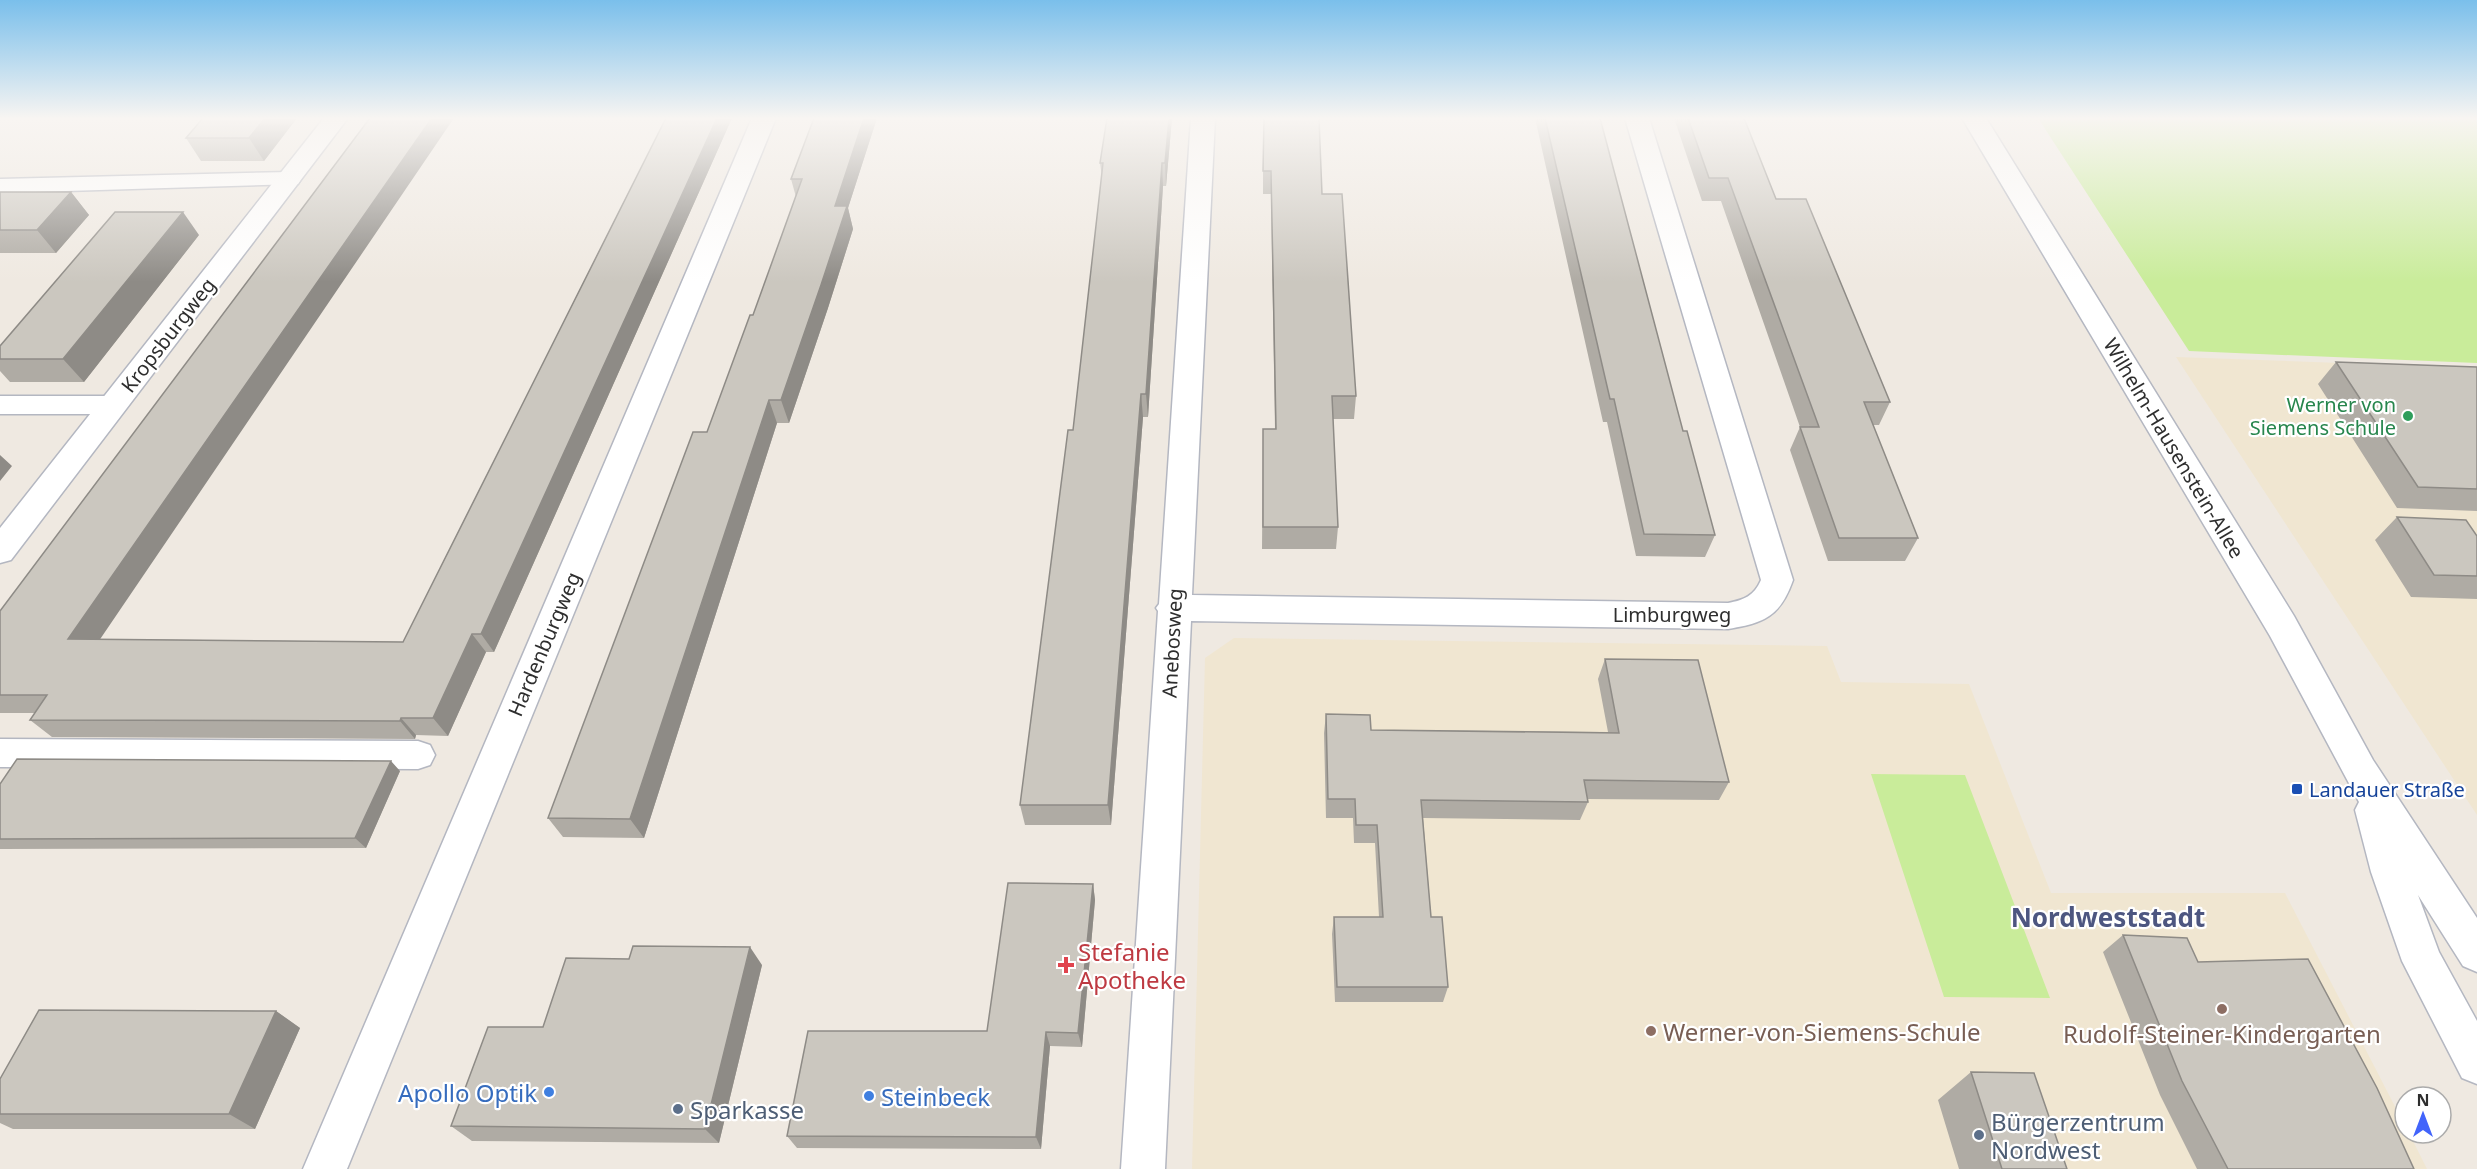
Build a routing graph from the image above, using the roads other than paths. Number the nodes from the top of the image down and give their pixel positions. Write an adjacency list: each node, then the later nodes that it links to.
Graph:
1 (295, 173): 6 (street, Kropsburgweg)
2 (741, 173): 17 (street, Hardenburgweg)
3 (1200, 173): 11 (street, Anebosweg)
4 (1654, 173): 11 (street, Limburgweg)
5 (2007, 173): 14 (street, Wilhelm-Hausenstein-Allee)
6 (290, 179): 7 (lane); 9 (street, Kropsburgweg)
7 (0, 186)
8 (0, 405): 9 (lane)
9 (113, 405): 10 (street, Kropsburgweg)
10 (0, 551)
11 (1173, 608): 18 (street, Anebosweg)
12 (0, 753): 13 (lane)
13 (418, 755)
14 (2367, 782): 15 (street, Wilhelm-Hausenstein-Allee); 16 (street, Wilhelm-Hausenstein-Allee)
15 (2477, 953)
16 (2477, 1063)
17 (325, 1169)
18 (1143, 1169)

